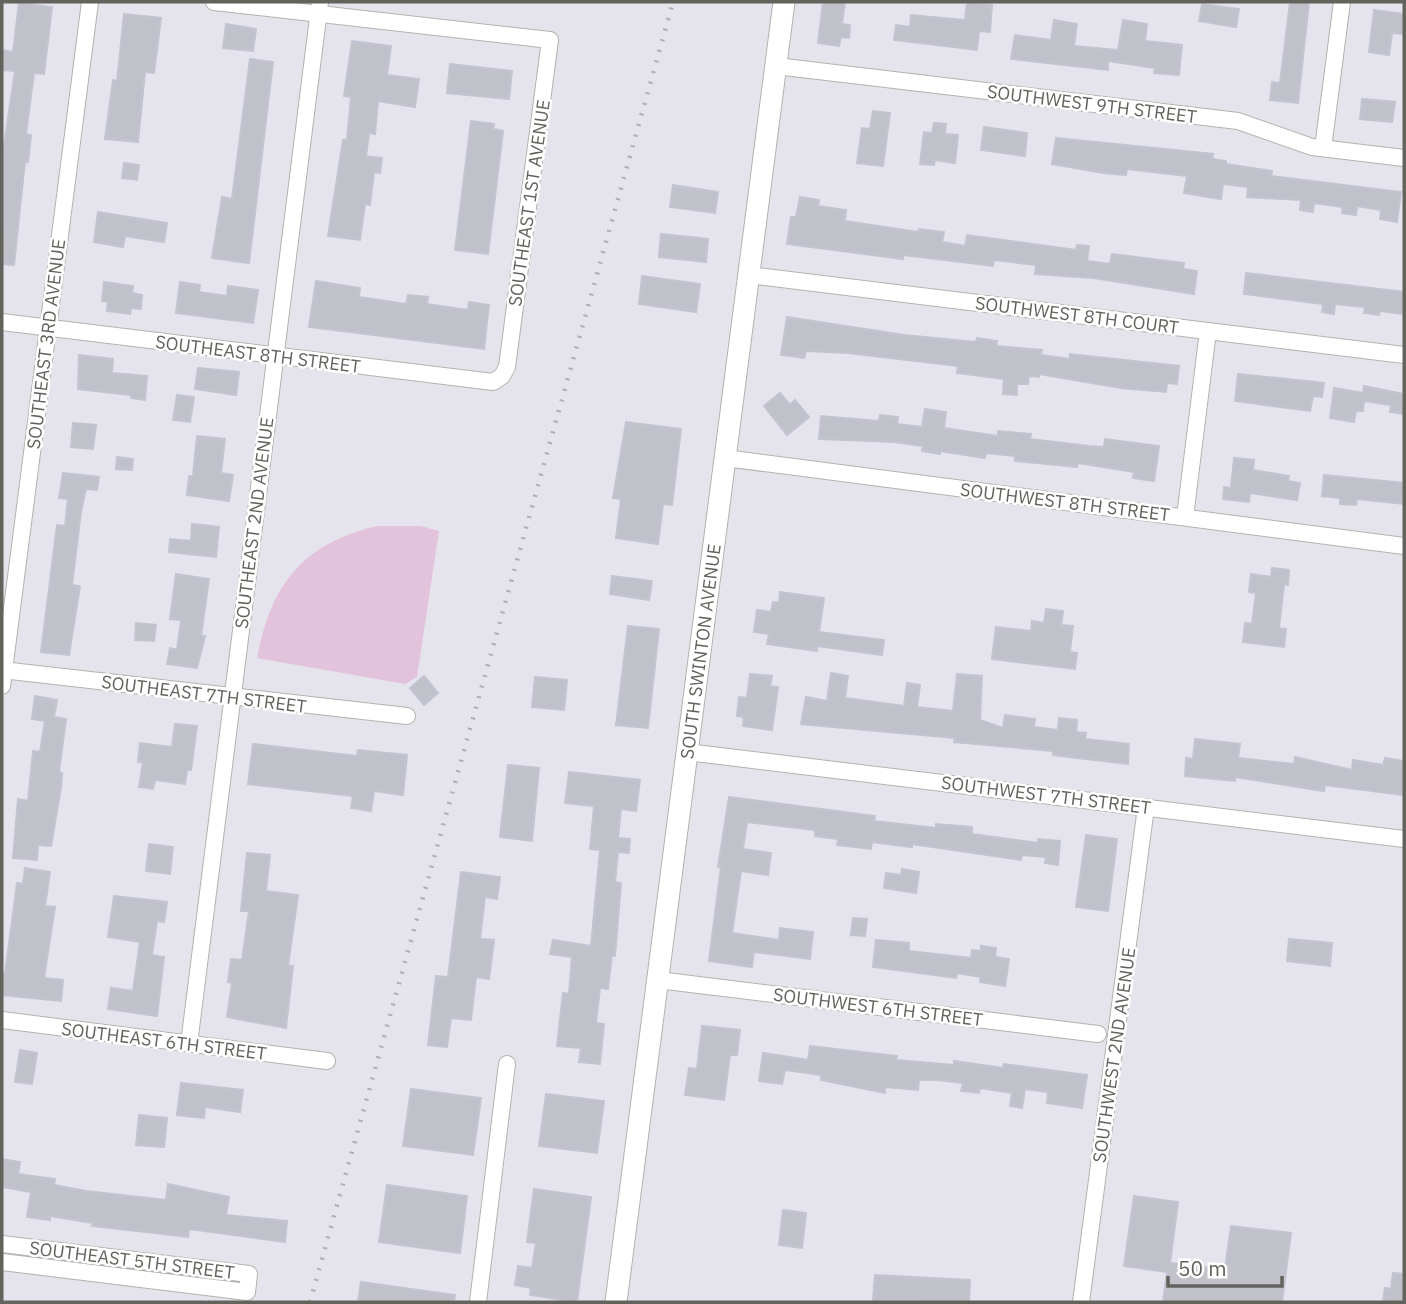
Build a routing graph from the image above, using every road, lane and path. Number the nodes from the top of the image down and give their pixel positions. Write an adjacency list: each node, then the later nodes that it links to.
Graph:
1 (90, 2): 11 (street, SOUTHEAST 3RD AVENUE)
2 (214, 2): 5 (street)
3 (784, 2): 6 (street, SOUTH SWINTON AVENUE)
4 (1342, 2): 7 (street)
5 (319, 8): 13 (street, SOUTHEAST 2ND AVENUE); 15 (street, SOUTHEAST 1ST AVENUE)
6 (776, 66): 7 (street, SOUTHWEST 9TH STREET); 9 (street, SOUTH SWINTON AVENUE)
7 (1323, 148): 8 (street, SOUTHWEST 9TH STREET)
8 (1404, 158)
9 (749, 275): 12 (street, SOUTHWEST 8TH COURT); 16 (street, SOUTH SWINTON AVENUE)
10 (2, 322): 11 (street, SOUTHEAST 8TH STREET)
11 (48, 329): 13 (street, SOUTHEAST 8TH STREET); 19 (street, SOUTHEAST 3RD AVENUE)
12 (1208, 331): 14 (street, SOUTHWEST 8TH COURT); 17 (street)
13 (275, 355): 15 (street, SOUTHEAST 8TH STREET); 20 (street, SOUTHEAST 2ND AVENUE)
14 (1404, 355)
15 (507, 367)
16 (725, 458): 17 (street, SOUTHWEST 8TH STREET); 22 (street, SOUTH SWINTON AVENUE)
17 (1185, 517): 18 (street, SOUTHWEST 8TH STREET)
18 (1404, 546)
19 (2, 676): 20 (street, SOUTHEAST 7TH STREET)
20 (232, 698): 21 (street, SOUTHEAST 7TH STREET); 28 (street, SOUTHEAST 2ND AVENUE)
21 (407, 716)
22 (687, 752): 23 (street, SOUTHWEST 7TH STREET); 25 (street, SOUTH SWINTON AVENUE)
23 (1146, 807): 24 (street, SOUTHWEST 7TH STREET); 35 (street, SOUTHWEST 2ND AVENUE)
24 (1404, 839)
25 (658, 980): 27 (street, SOUTHWEST 6TH STREET); 34 (street, SOUTH SWINTON AVENUE)
26 (2, 1020): 28 (street, SOUTHEAST 6TH STREET)
27 (1098, 1034)
28 (189, 1044): 29 (street, SOUTHEAST 6TH STREET)
29 (327, 1061)
30 (507, 1064): 33 (street)
31 (2, 1244): 32 (street, SOUTHEAST 5TH STREET)
32 (2, 1262)
33 (478, 1302)
34 (616, 1302)
35 (1081, 1302)

